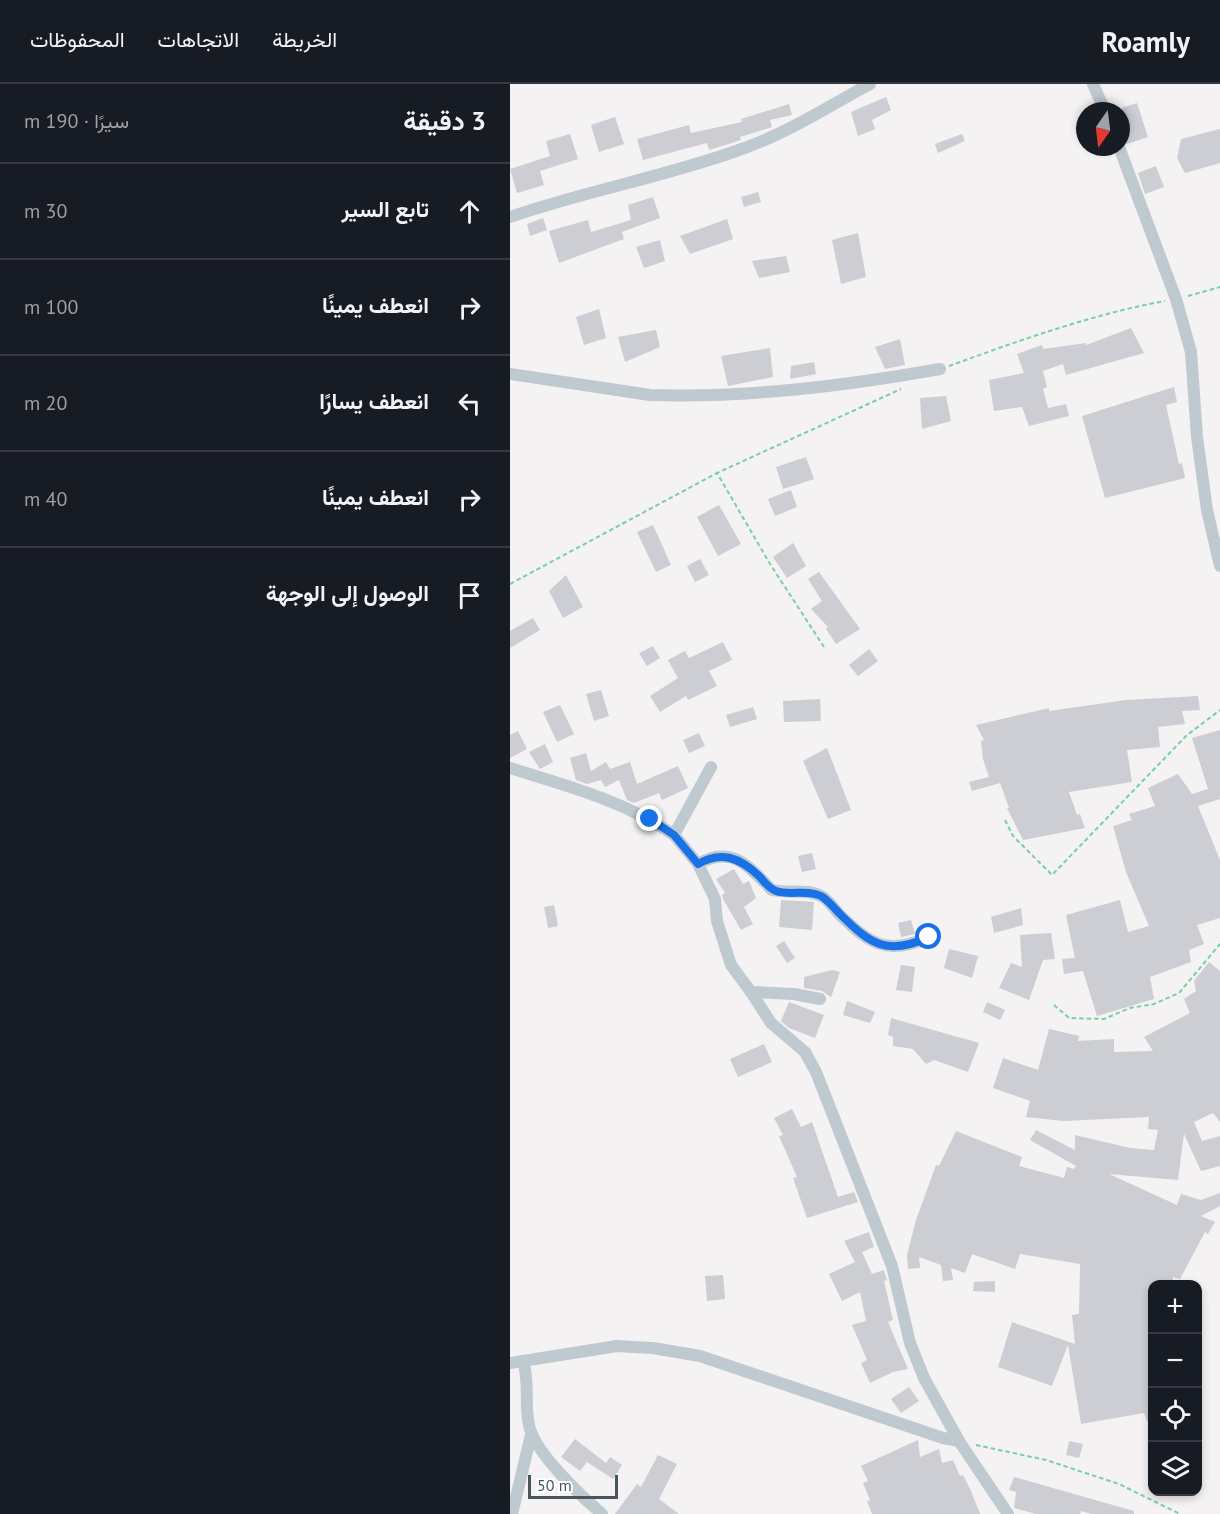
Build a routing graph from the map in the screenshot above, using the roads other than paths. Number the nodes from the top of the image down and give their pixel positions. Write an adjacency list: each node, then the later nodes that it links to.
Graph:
1 (870, 84): 5 (street)
2 (1093, 84): 3 (street)
3 (1101, 102)
4 (1122, 156): 8 (street)
5 (510, 217)
6 (940, 369): 7 (street)
7 (510, 374)
8 (1220, 566)
9 (711, 767): 11 (street)
10 (510, 768): 11 (street)
11 (674, 835): 12 (street)
12 (698, 864): 13 (street); 14 (street)
13 (929, 937)
14 (751, 992): 15 (street); 18 (street)
15 (820, 999)
16 (516, 1362): 17 (street); 18 (street)
17 (531, 1435): 19 (street); 20 (street)
18 (959, 1441): 21 (street)
19 (512, 1514)
20 (602, 1514)
21 (1008, 1514)

